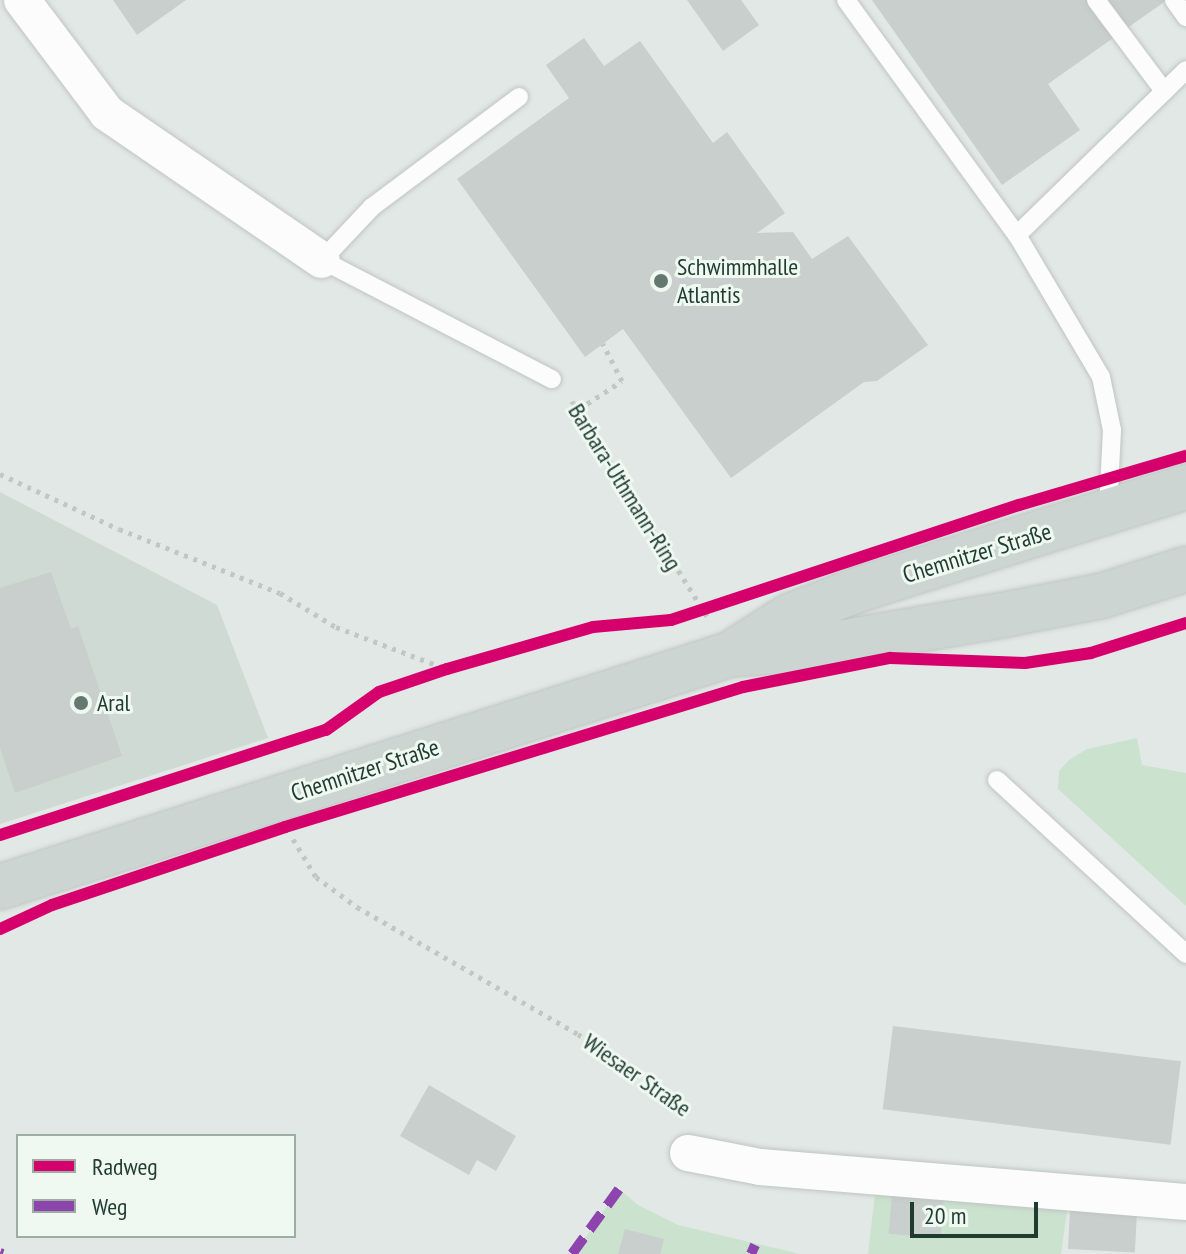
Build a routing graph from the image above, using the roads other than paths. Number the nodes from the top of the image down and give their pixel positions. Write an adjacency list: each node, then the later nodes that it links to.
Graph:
1 (22, 0): 10 (street, Barbara-Uthmann-Ring)
2 (846, 0): 9 (lane)
3 (1096, 0): 7 (lane)
4 (1174, 0): 5 (lane)
5 (1186, 17)
6 (1186, 70): 7 (lane)
7 (1164, 91): 9 (lane)
8 (519, 97): 10 (lane)
9 (1017, 235): 13 (lane)
10 (322, 260): 11 (lane, Barbara-Uthmann-Ring)
11 (552, 379)
12 (1186, 487): 13 (main road, Chemnitzer Straße)
13 (1108, 513): 15 (main road, Chemnitzer Straße)
14 (1186, 569): 15 (main road, Chemnitzer Straße)
15 (731, 654): 17 (main road, Chemnitzer Straße)
16 (997, 780): 18 (lane)
17 (0, 887)
18 (1186, 954)
19 (688, 1153): 20 (street, Wiesaer Straße)
20 (1186, 1202)

